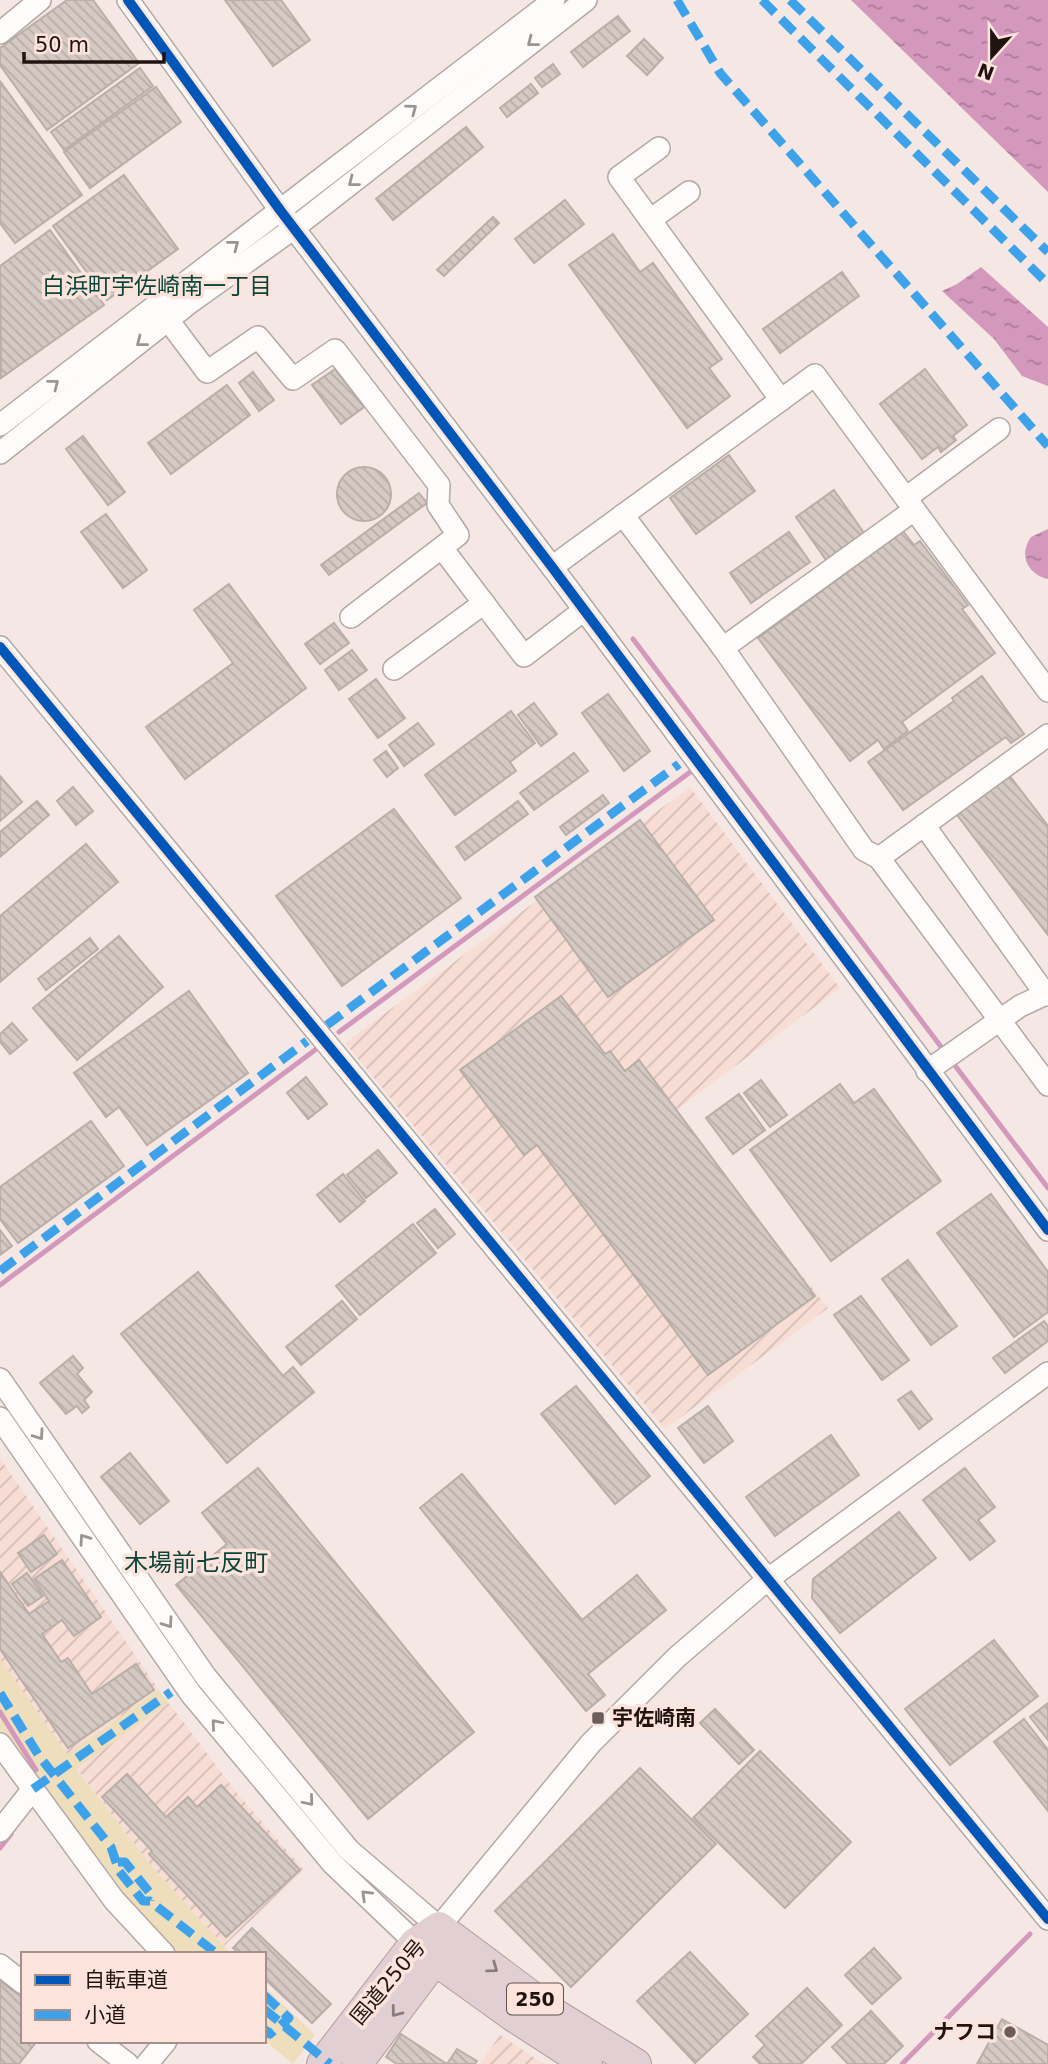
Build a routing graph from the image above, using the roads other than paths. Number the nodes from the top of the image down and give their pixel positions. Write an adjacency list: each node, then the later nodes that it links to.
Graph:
1 (40, 0): 5 (street)
2 (128, 0): 8 (street)
3 (554, 0): 8 (street, one-way to 3)
4 (586, 0): 10 (street, one-way to 10)
5 (0, 33)
6 (659, 148): 9 (street)
7 (689, 192): 9 (street)
8 (280, 210): 10 (street); 13 (street, one-way to 8)
9 (650, 220): 12 (street)
10 (294, 228): 11 (street); 19 (street)
11 (168, 320): 15 (street, one-way to 15); 18 (street)
12 (781, 400): 16 (street); 17 (street)
13 (0, 425)
14 (999, 429): 16 (street)
15 (0, 453)
16 (910, 504): 24 (street); 26 (street)
17 (623, 515): 19 (street); 24 (street)
18 (442, 548): 20 (street); 22 (street)
19 (552, 567): 21 (street)
20 (484, 603): 21 (street); 25 (street)
21 (584, 610): 32 (street)
22 (351, 617)
23 (0, 647): 38 (street)
24 (723, 648): 29 (street)
25 (394, 668)
26 (1048, 691)
27 (1046, 740): 28 (street)
28 (924, 825): 29 (street); 30 (street)
29 (879, 858): 31 (street)
30 (1047, 994): 31 (street)
31 (1000, 1020): 32 (street); 33 (street)
32 (927, 1071): 34 (street)
33 (1048, 1085)
34 (1048, 1230)
35 (1048, 1374): 38 (street)
36 (0, 1379): 43 (street, one-way to 43)
37 (0, 1418): 43 (street, one-way to 37)
38 (767, 1580): 42 (street); 43 (street)
39 (0, 1744): 40 (street)
40 (33, 1789): 41 (street); 44 (street)
41 (0, 1831)
42 (1045, 1908)
43 (430, 1944): 51 (highway, 国道250号); 52 (highway, 国道250号, one-way to 52); 53 (highway, 国道250号 / 250); 54 (highway, 国道250号 / 250, one-way to 54)
44 (162, 1952)
45 (0, 1965): 46 (street)
46 (21, 1981)
47 (102, 2043): 49 (street)
48 (164, 2043): 50 (street)
49 (128, 2064)
50 (148, 2064)
51 (322, 2064)
52 (357, 2064)
53 (587, 2064)
54 (636, 2064)

